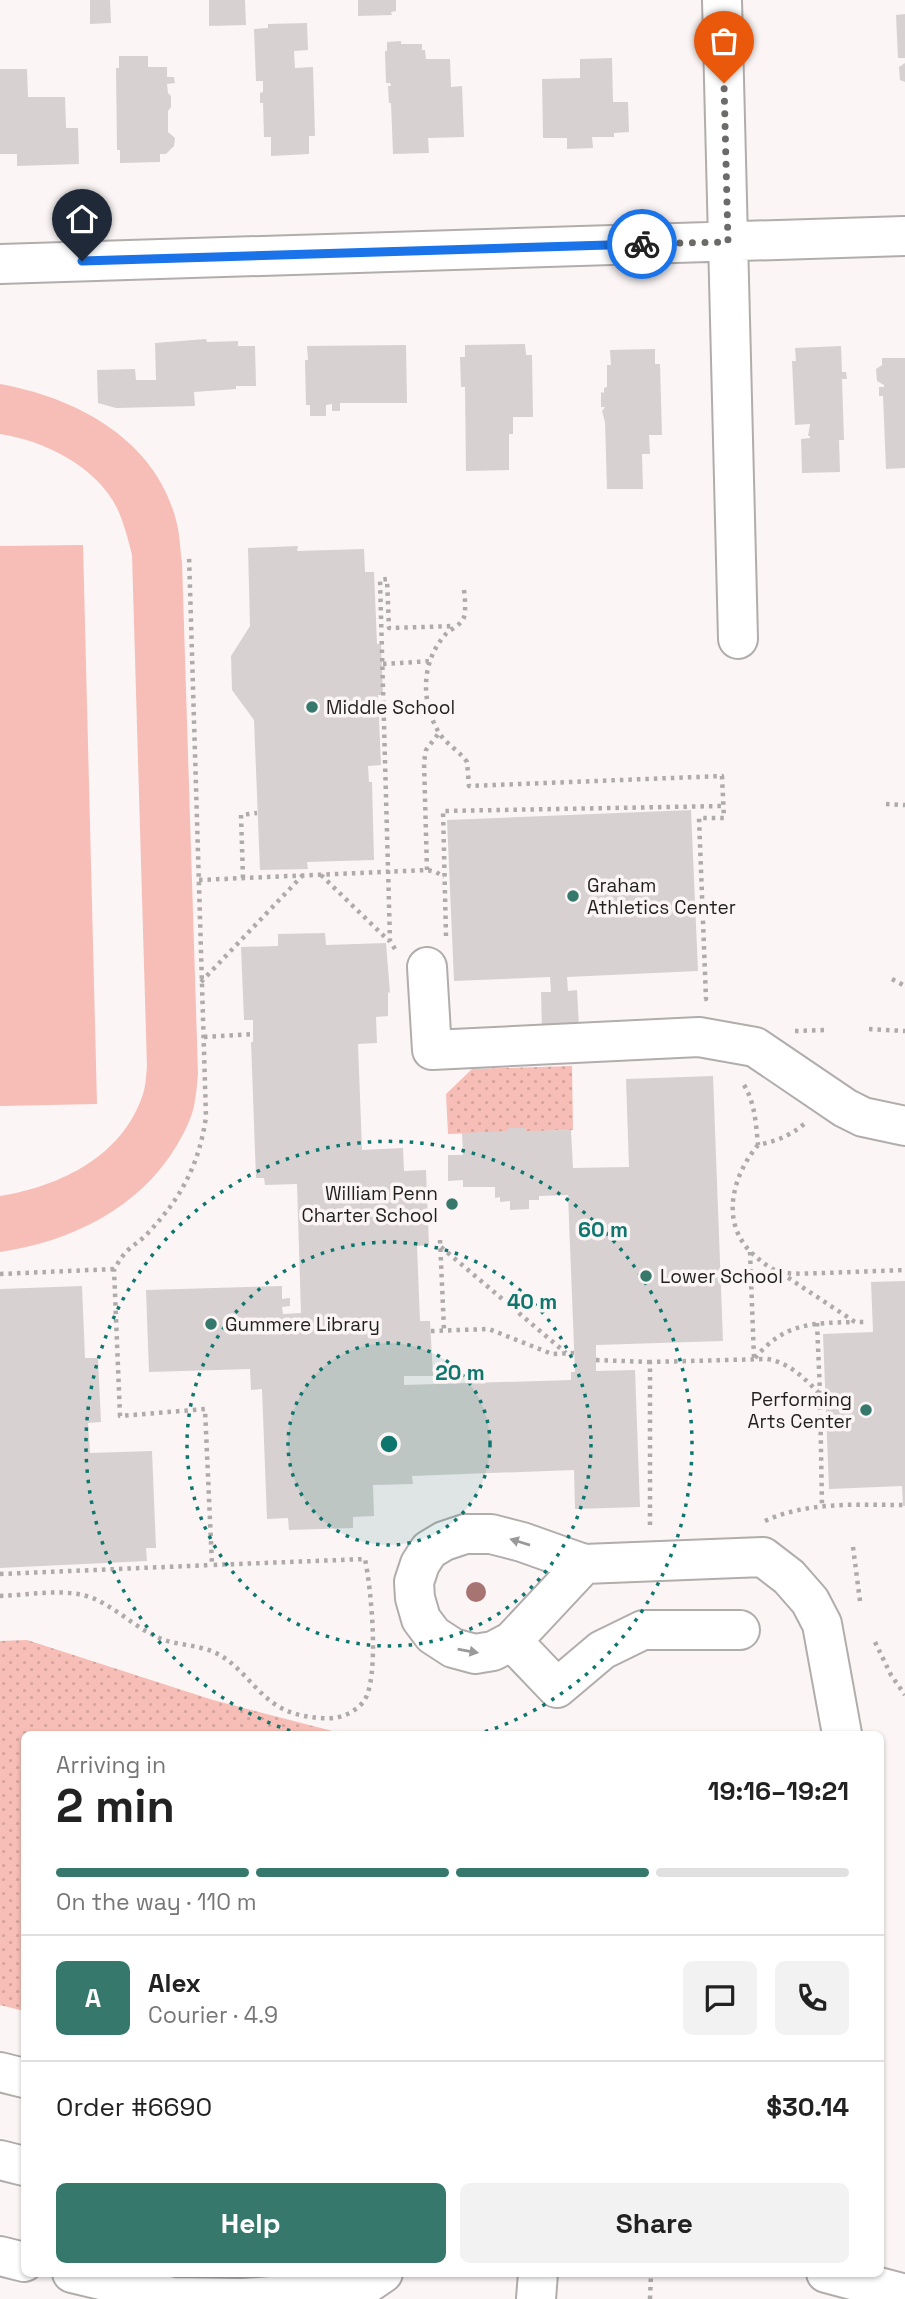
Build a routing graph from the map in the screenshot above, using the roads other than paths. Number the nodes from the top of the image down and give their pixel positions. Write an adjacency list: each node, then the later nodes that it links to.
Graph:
1 (722, 0): 3 (street)
2 (905, 236): 3 (street)
3 (728, 242): 4 (street); 5 (street)
4 (0, 264)
5 (738, 639)
6 (413, 960): 7 (street)
7 (905, 1126)
8 (584, 1564): 10 (street); 10 (street, one-way to 10); 11 (street)
9 (740, 1630): 10 (street)
10 (512, 1641)
11 (841, 1731)
12 (0, 2072): 13 (street)
13 (21, 2077)
14 (0, 2160): 15 (street)
15 (21, 2165)
16 (0, 2256): 17 (street)
17 (21, 2261)
18 (89, 2277): 22 (street)
19 (377, 2277): 22 (street)
20 (538, 2277): 24 (street)
21 (840, 2277): 23 (street)
22 (304, 2282)
23 (901, 2295)
24 (536, 2299)

